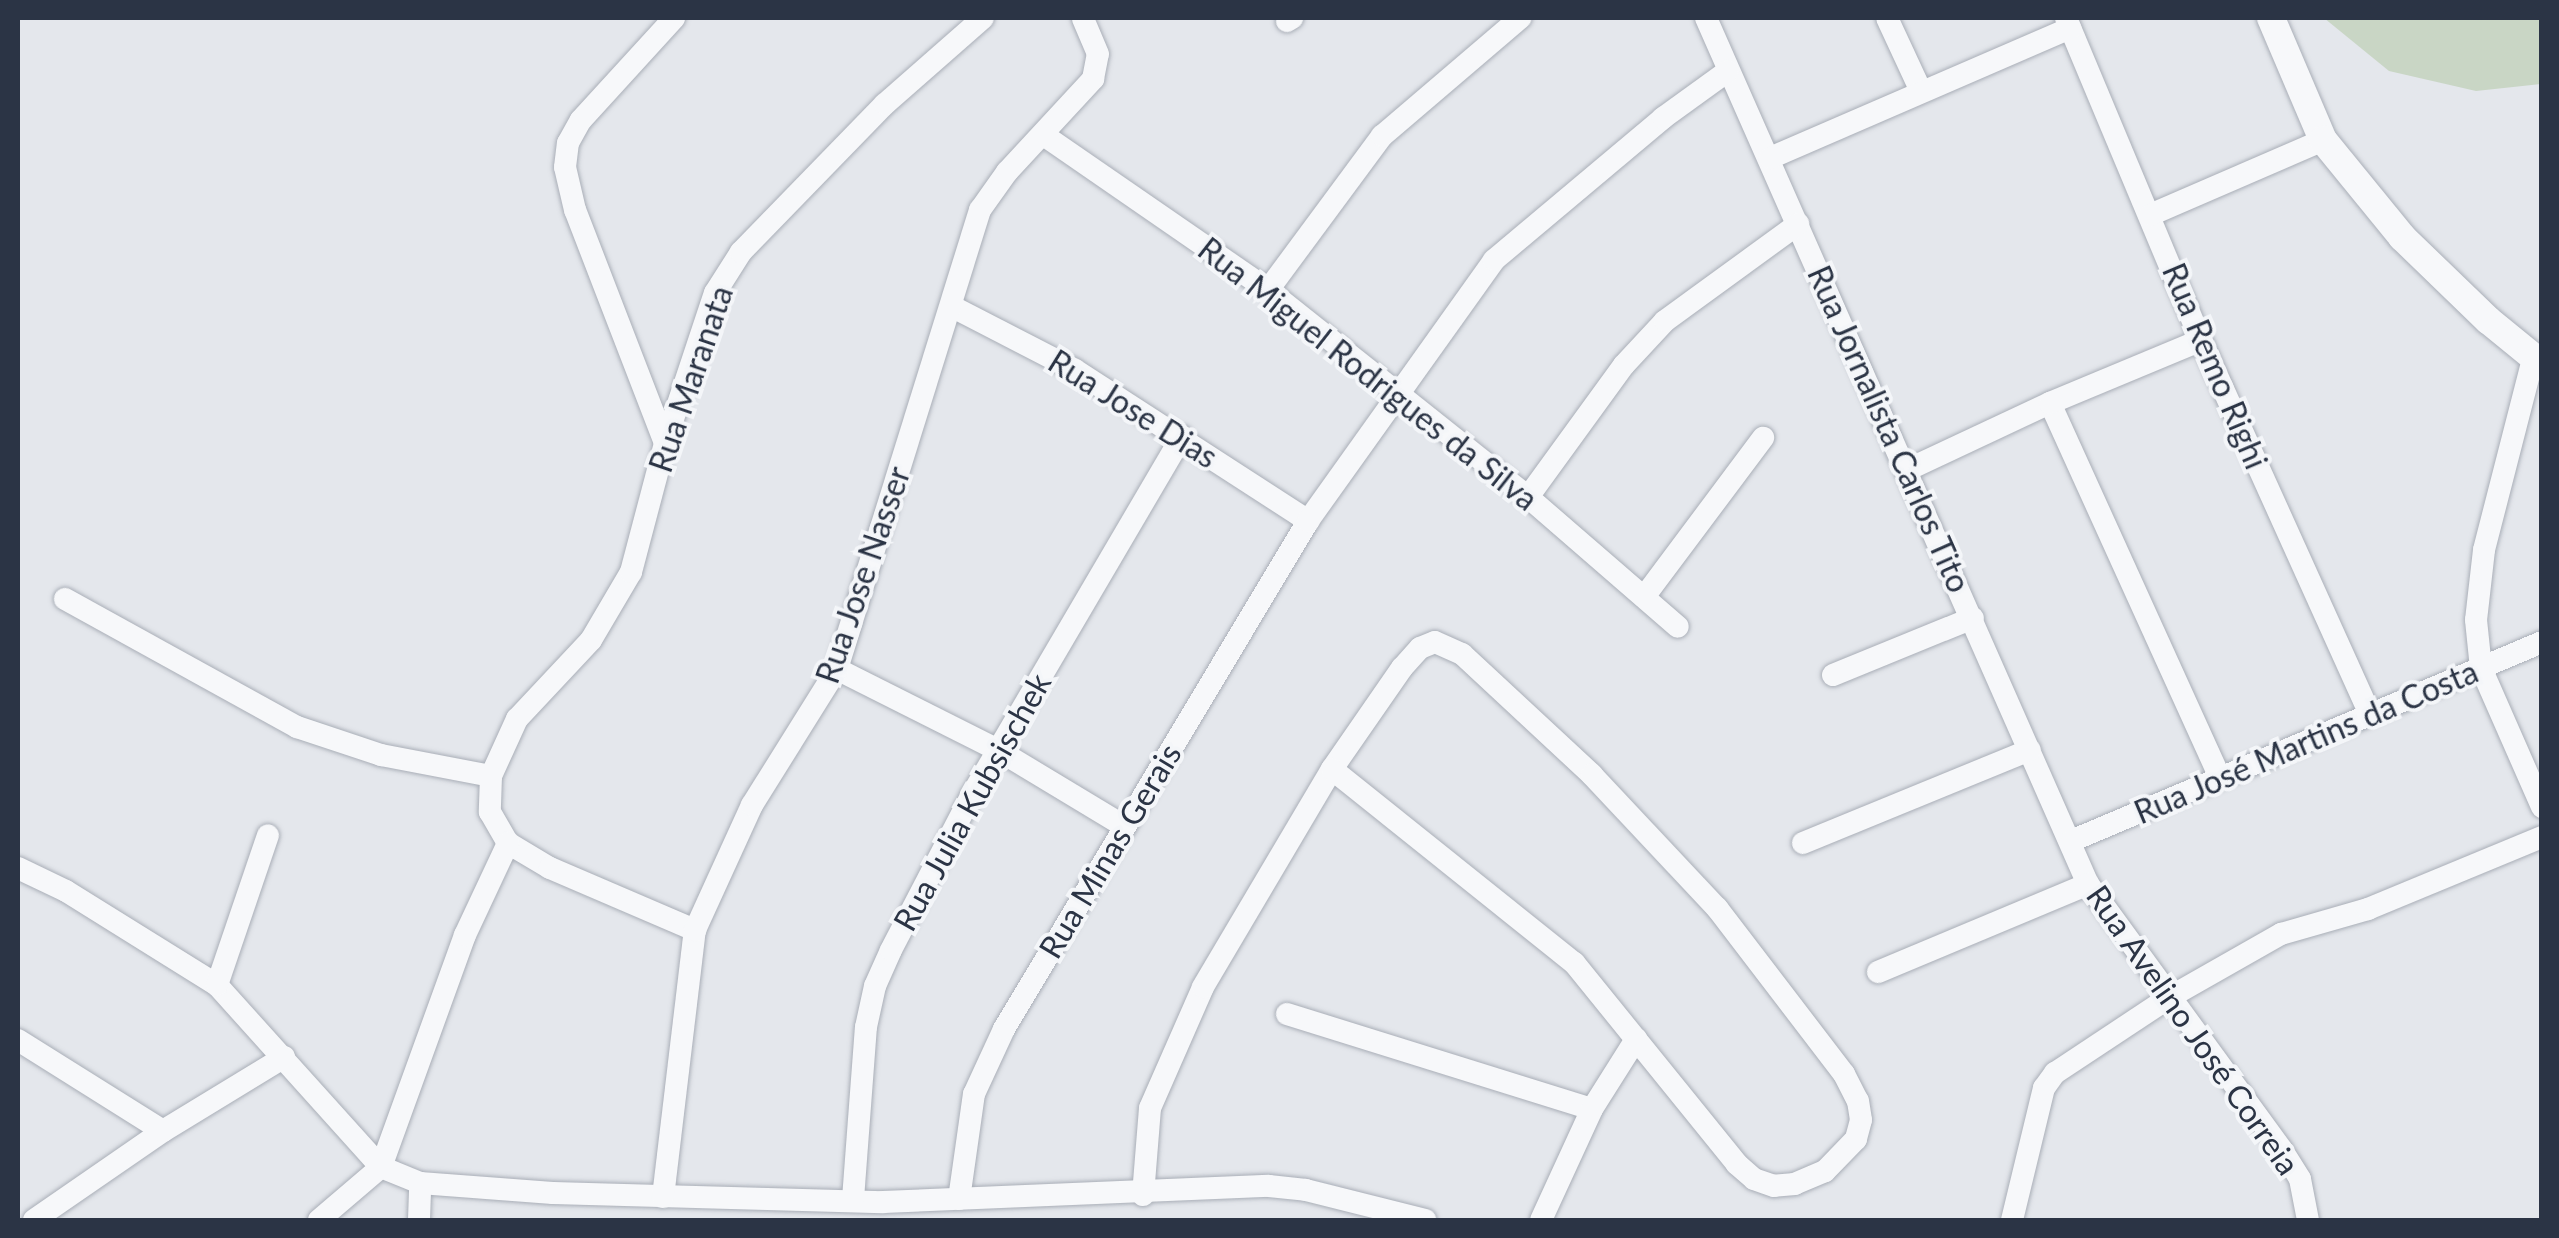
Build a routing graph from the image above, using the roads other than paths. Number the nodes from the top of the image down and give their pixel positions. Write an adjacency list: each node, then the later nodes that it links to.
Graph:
1 (674, 18): 24 (street)
2 (983, 18): 24 (street, Rua Maranata)
3 (1083, 18): 11 (street, Rua Jose Nasser)
4 (1520, 18): 16 (street)
5 (1706, 18): 9 (street, Rua Jornalista Carlos Tito)
6 (1886, 18): 10 (street)
7 (2270, 18): 12 (street)
8 (2068, 23): 10 (street); 14 (street, Rua Remo Righi)
9 (1728, 71): 13 (street, Rua Jornalista Carlos Tito); 20 (street, Rua Minas Gerais)
10 (1920, 90): 13 (street)
11 (1046, 136): 16 (street, Rua Miguel Rodrigues da Silva); 17 (street, Rua Jose Nasser)
12 (2323, 140): 14 (street); 19 (street)
13 (1770, 158): 15 (street, Rua Jornalista Carlos Tito)
14 (2150, 215): 18 (street, Rua Remo Righi)
15 (1798, 224): 25 (street, Rua Jornalista Carlos Tito); 26 (street)
16 (1268, 290): 20 (street, Rua Miguel Rodrigues da Silva)
17 (952, 306): 22 (street, Rua Jose Dias); 34 (street, Rua Jose Nasser)
18 (2201, 340): 21 (street); 36 (street, Rua Remo Righi)
19 (2537, 361): 33 (street)
20 (1396, 394): 26 (street, Rua Miguel Rodrigues da Silva); 27 (street, Rua Minas Gerais)
21 (2050, 403): 25 (street); 41 (street)
22 (1182, 436): 27 (street, Rua Jose Dias); 37 (street, Rua Julia Kubsischek)
23 (1764, 438): 28 (street)
24 (665, 443): 40 (street, Rua Maranata)
25 (1909, 469): 30 (street, Rua Jornalista Carlos Tito)
26 (1528, 498): 28 (street, Rua Miguel Rodrigues da Silva)
27 (1308, 520): 43 (street, Rua Minas Gerais)
28 (1644, 597): 31 (street, Rua Miguel Rodrigues da Silva)
29 (65, 599): 40 (street)
30 (1973, 618): 35 (street); 38 (street, Rua Jornalista Carlos Tito)
31 (1678, 627)
32 (2542, 642): 33 (street, Rua José Martins da Costa)
33 (2481, 668): 36 (street, Rua José Martins da Costa); 42 (street)
34 (836, 669): 37 (street); 51 (street, Rua Jose Nasser)
35 (1833, 675)
36 (2369, 712): 41 (street, Rua José Martins da Costa)
37 (998, 750): 43 (street); 65 (street, Rua Julia Kubsischek)
38 (2030, 750): 46 (street, Rua Jornalista Carlos Tito); 48 (street)
39 (1332, 769): 56 (street); 56 (street); 63 (street)
40 (491, 776): 47 (street)
41 (2220, 777): 46 (street, Rua José Martins da Costa)
42 (2542, 806)
43 (1124, 826): 66 (street, Rua Minas Gerais)
44 (268, 835): 53 (street)
45 (2542, 837): 54 (street)
46 (2071, 841): 50 (street, Rua Avelino José Correia)
47 (508, 842): 51 (street); 61 (street)
48 (1802, 843)
49 (18, 868): 53 (street)
50 (2088, 884): 52 (street); 54 (street, Rua Avelino José Correia)
51 (695, 930): 64 (street, Rua Jose Nasser)
52 (1878, 972)
53 (217, 986): 58 (street)
54 (2170, 997): 74 (street); 75 (street, Rua Avelino José Correia)
55 (1287, 1014): 59 (street)
56 (1636, 1039): 59 (street)
57 (18, 1040): 60 (street)
58 (284, 1057): 60 (street); 61 (street)
59 (1592, 1109): 73 (street)
60 (162, 1131): 69 (street)
61 (381, 1167): 62 (street); 70 (street)
62 (420, 1183): 64 (street); 71 (street)
63 (1143, 1194): 66 (street); 72 (street)
64 (663, 1197): 67 (street)
65 (852, 1199): 67 (street); 68 (street)
66 (959, 1200): 68 (street)
67 (787, 1210)
68 (884, 1211)
69 (34, 1220)
70 (319, 1220)
71 (418, 1220)
72 (1425, 1220)
73 (1541, 1220)
74 (2012, 1220)
75 (2308, 1220)

